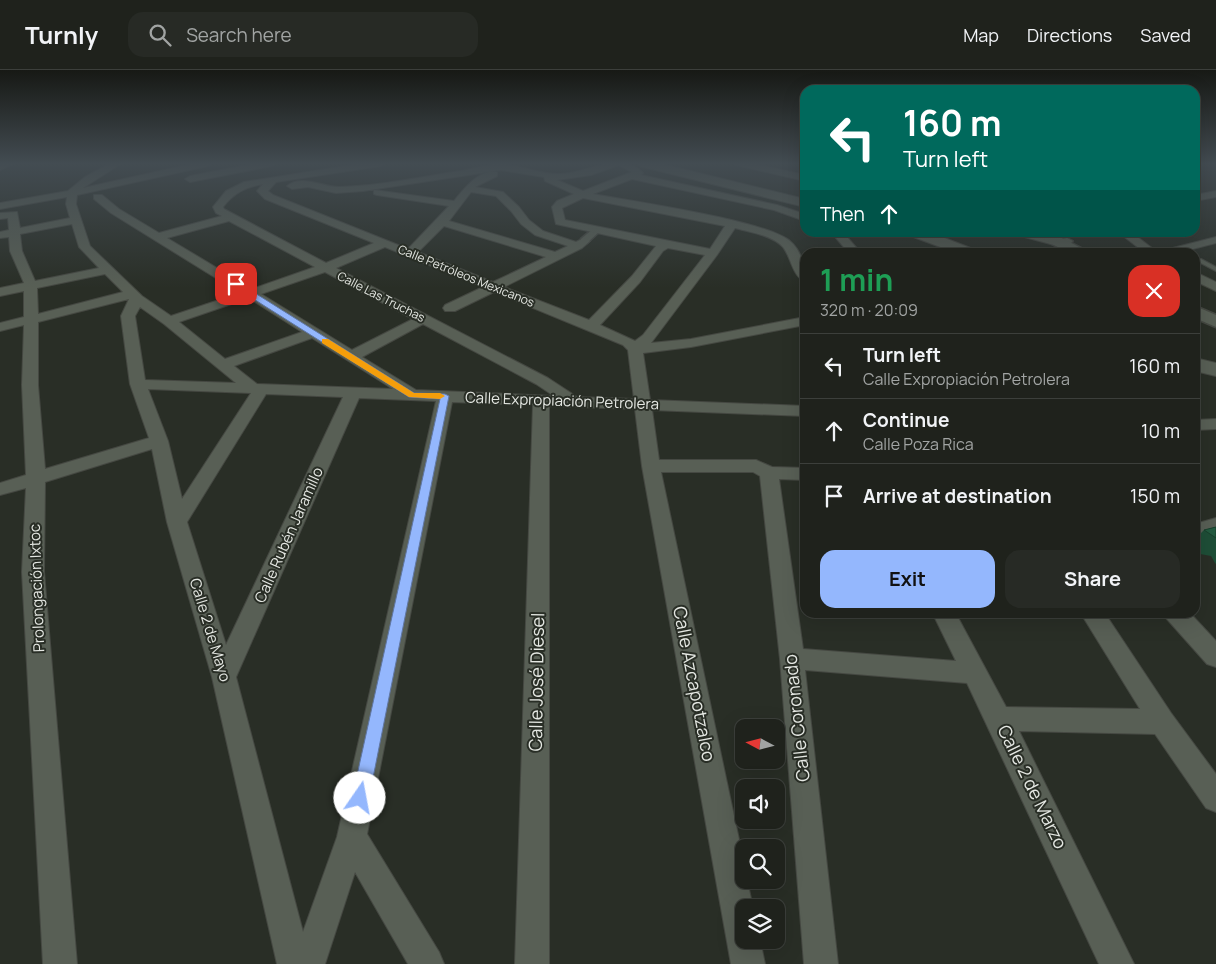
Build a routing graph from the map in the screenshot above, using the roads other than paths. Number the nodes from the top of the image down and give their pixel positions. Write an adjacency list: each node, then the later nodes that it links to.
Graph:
1 (455, 204): 19 (street)
2 (43, 205): 18 (street)
3 (77, 205): 17 (street)
4 (105, 205): 23 (street)
5 (220, 205): 16 (street)
6 (288, 205): 30 (street, Calle Petróleos Mexicanos)
7 (511, 205): 31 (street)
8 (560, 205): 21 (street)
9 (634, 205): 13 (street)
10 (664, 205): 13 (street)
11 (754, 205): 14 (street)
12 (759, 205): 15 (street)
13 (656, 209): 20 (street)
14 (743, 214)
15 (800, 216)
16 (231, 217): 23 (street); 44 (street, Calle Las Truchas)
17 (76, 220): 18 (street); 46 (street)
18 (5, 221): 48 (street, Prolongación Ixtoc)
19 (442, 222): 40 (street); 41 (street)
20 (732, 224): 39 (street); 42 (street)
21 (596, 231): 31 (street); 32 (street)
22 (1201, 234): 29 (street)
23 (158, 237): 52 (street)
24 (841, 237): 33 (street)
25 (927, 237): 34 (main road)
26 (1045, 237): 28 (street)
27 (1130, 237): 37 (street)
28 (1058, 239): 35 (street); 36 (street)
29 (1215, 240): 38 (street)
30 (385, 243): 40 (street, Calle Petróleos Mexicanos); 44 (street)
31 (581, 243): 41 (street)
32 (666, 244): 39 (street); 63 (street)
33 (851, 248)
34 (956, 248)
35 (1072, 248)
36 (1080, 248)
37 (1145, 248)
38 (1185, 248)
39 (713, 253): 66 (street)
40 (408, 254): 49 (street, Calle Petróleos Mexicanos)
41 (555, 256): 49 (street)
42 (800, 260)
43 (1200, 261): 45 (lane)
44 (325, 268): 52 (street); 58 (street, Calle Las Truchas)
45 (1216, 269)
46 (108, 270): 48 (street); 53 (street)
47 (1200, 279): 50 (street)
48 (31, 286): 51 (street); 59 (street, Prolongación Ixtoc)
49 (492, 287): 54 (street); 63 (street, Calle Petróleos Mexicanos)
50 (1216, 287)
51 (0, 292)
52 (250, 293): 60 (street); 65 (street)
53 (135, 296): 59 (street); 60 (street); 73 (street, Calle 2 de Mayo)
54 (450, 308)
55 (1200, 308): 57 (street)
56 (1200, 314): 62 (street)
57 (1216, 316)
58 (423, 319): 67 (street); 79 (street, Calle Las Truchas)
59 (30, 320): 64 (street); 88 (street, Prolongación Ixtoc)
60 (169, 320): 68 (street)
61 (800, 322): 66 (street)
62 (1216, 322)
63 (591, 326): 66 (street, Calle Petróleos Mexicanos)
64 (0, 327)
65 (312, 333): 67 (street); 68 (street)
66 (635, 349): 80 (street)
67 (350, 357): 76 (street)
68 (225, 364): 74 (street)
69 (1200, 365): 71 (main road)
70 (1200, 370): 72 (main road)
71 (1216, 370)
72 (1216, 374)
73 (138, 384): 74 (street, Calle Expropiación Petrolera); 84 (street, Calle 2 de Mayo)
74 (257, 388): 75 (street, Calle Expropiación Petrolera); 90 (street)
75 (353, 392): 76 (street, Calle Expropiación Petrolera); 99 (street, Calle Rubén Jaramillo)
76 (412, 395): 77 (street, Calle Expropiación Petrolera)
77 (445, 396): 78 (street, Calle Expropiación Petrolera); 103 (street)
78 (541, 400): 79 (street, Calle Expropiación Petrolera); 108 (street, Calle José Diesel)
79 (574, 402): 80 (street, Calle Expropiación Petrolera)
80 (641, 404): 81 (street, Calle Expropiación Petrolera); 85 (street, Calle Azcapotzalco)
81 (800, 411)
82 (1200, 424): 83 (street)
83 (1216, 424)
84 (159, 441): 88 (street); 90 (street, Calle 2 de Mayo)
85 (651, 466): 86 (street); 109 (street, Calle Azcapotzalco)
86 (769, 473): 87 (street); 97 (street, Calle Coronado)
87 (800, 474)
88 (36, 478): 89 (street); 104 (street, Prolongación Ixtoc)
89 (0, 489)
90 (177, 522): 99 (street, Calle 2 de Mayo)
91 (1216, 525): 92 (street)
92 (1200, 530)
93 (946, 618): 98 (street, Calle 2 de Marzo)
94 (1095, 618): 101 (street)
95 (1180, 618): 96 (street)
96 (1216, 657)
97 (792, 659): 98 (street); 110 (street, Calle Coronado)
98 (974, 673): 100 (street, Calle 2 de Marzo)
99 (224, 677): 105 (street, Calle 2 de Mayo)
100 (999, 719): 101 (street); 111 (street, Calle 2 de Marzo)
101 (1162, 722): 102 (street)
102 (1216, 798)
103 (352, 837): 106 (street); 107 (street)
104 (60, 964)
105 (294, 964)
106 (308, 964)
107 (427, 964)
108 (532, 964)
109 (748, 964)
110 (821, 964)
111 (1117, 964)

